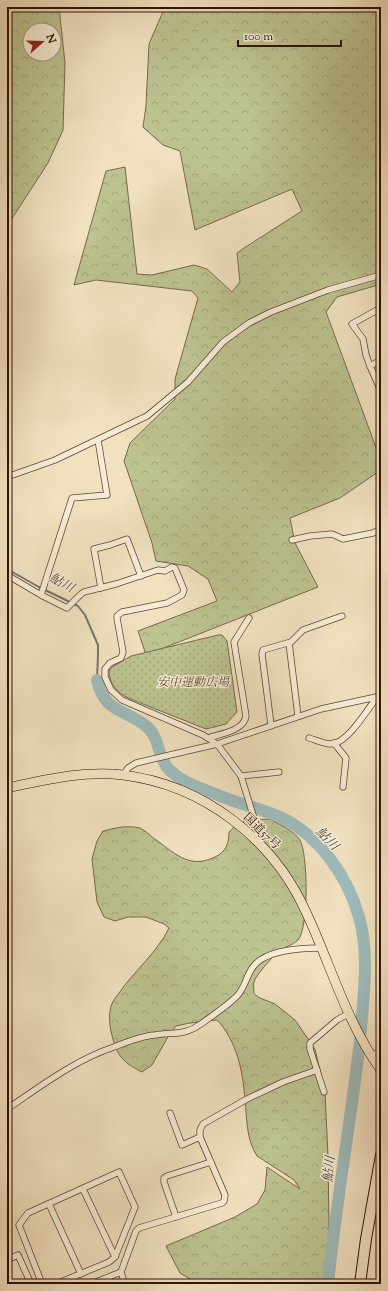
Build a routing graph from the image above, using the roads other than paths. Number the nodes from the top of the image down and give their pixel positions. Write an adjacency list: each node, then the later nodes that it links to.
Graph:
1 (381, 275): 6 (street)
2 (377, 310): 4 (street)
3 (381, 360): 4 (street)
4 (370, 366): 5 (street)
5 (381, 392)
6 (98, 440): 7 (street); 13 (street)
7 (7, 477)
8 (381, 529): 9 (street)
9 (292, 540)
10 (141, 576): 12 (street); 12 (street); 20 (street)
11 (8, 577): 13 (street)
12 (102, 588): 13 (street)
13 (42, 591)
14 (342, 616): 16 (street)
15 (249, 618): 20 (street)
16 (289, 643): 18 (street); 19 (street)
17 (379, 697): 18 (street); 23 (street)
18 (298, 716): 19 (street)
19 (272, 725): 22 (street)
20 (208, 738): 22 (street)
21 (309, 738): 23 (street)
22 (217, 744): 25 (street); 26 (street)
23 (334, 744): 27 (street)
24 (279, 772): 26 (street)
25 (123, 775): 28 (highway, 国道57号); 29 (highway, 国道57号)
26 (241, 776): 29 (street)
27 (343, 787)
28 (7, 788)
29 (258, 842): 30 (highway, 国道57号)
30 (321, 948): 31 (highway, 国道57号); 37 (street)
31 (348, 1014): 33 (highway, 国道57号); 34 (street)
32 (381, 1050): 33 (street)
33 (372, 1058): 35 (highway, 国道57号)
34 (317, 1070): 36 (street); 39 (street)
35 (381, 1070)
36 (324, 1092)
37 (7, 1109)
38 (170, 1113): 39 (street)
39 (200, 1137): 41 (street)
40 (381, 1155): 54 (highway)
41 (211, 1162): 44 (street); 44 (street)
42 (83, 1189): 43 (street); 45 (street); 45 (street)
43 (49, 1204): 48 (street); 50 (street)
44 (176, 1217): 47 (street)
45 (115, 1257): 48 (street)
46 (7, 1260): 49 (street)
47 (121, 1272): 52 (street); 53 (street)
48 (81, 1274): 51 (street)
49 (31, 1284)
50 (42, 1284)
51 (56, 1284)
52 (90, 1284)
53 (125, 1284)
54 (360, 1284)

